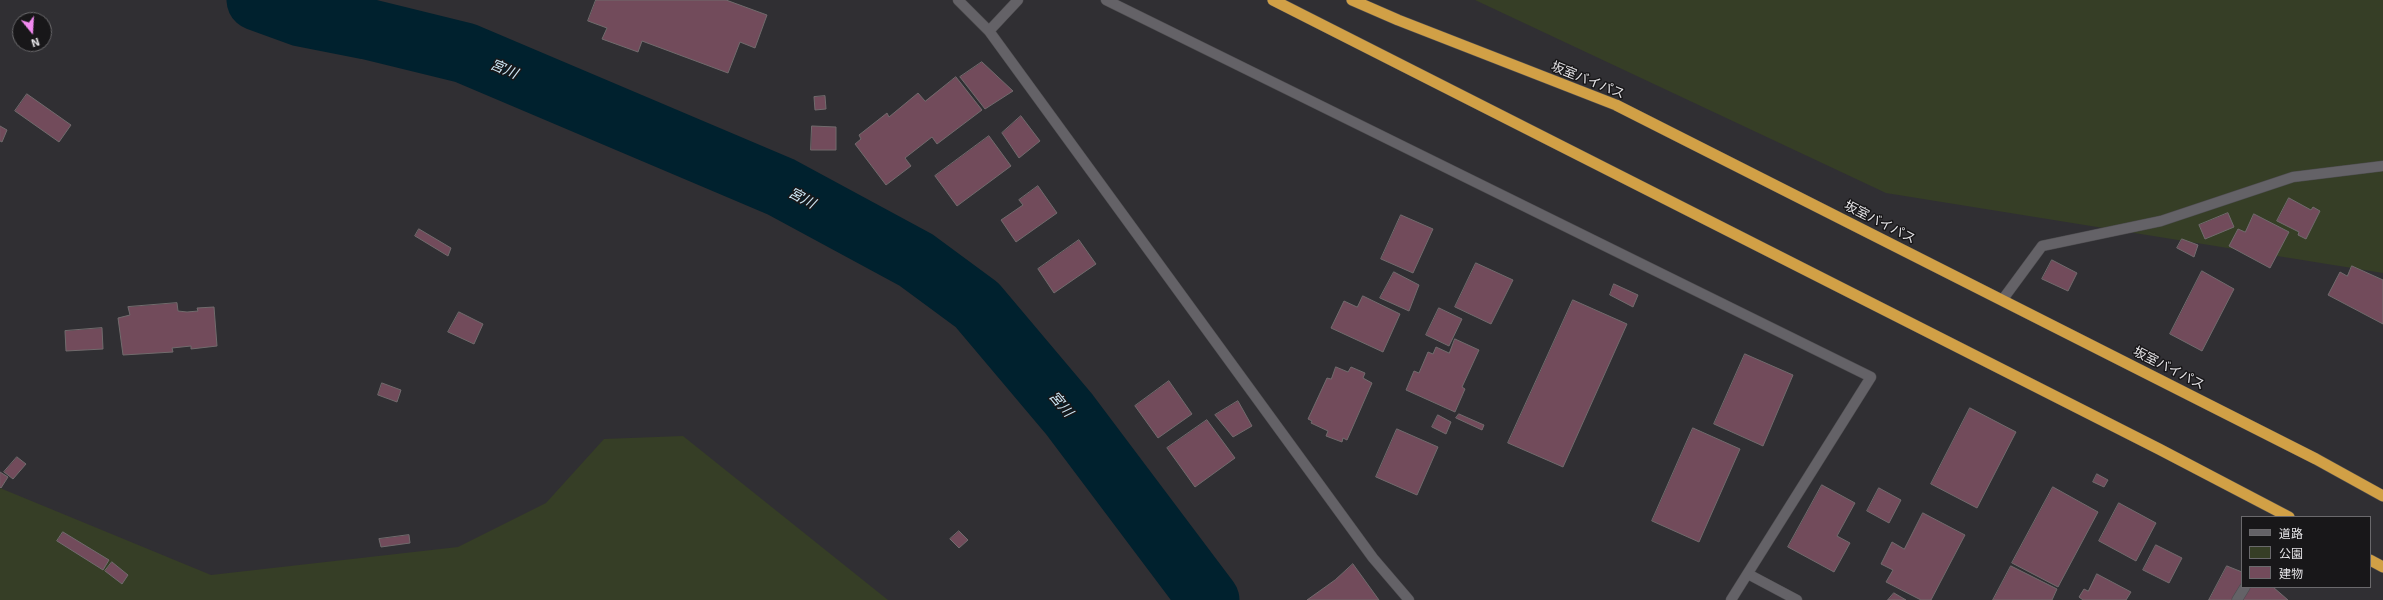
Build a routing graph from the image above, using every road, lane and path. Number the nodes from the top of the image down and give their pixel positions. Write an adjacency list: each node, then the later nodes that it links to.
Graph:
1 (958, 0): 6 (street)
2 (1018, 0): 6 (street)
3 (1106, 0): 13 (street)
4 (1273, 0): 10 (highway)
5 (1352, 0): 8 (highway, 坂室バイパス)
6 (989, 31): 15 (street)
7 (2383, 166): 8 (street)
8 (2003, 299): 9 (highway, 坂室バイパス)
9 (2383, 496)
10 (2286, 516)
11 (2371, 561): 12 (highway)
12 (2383, 567)
13 (1748, 574): 16 (street); 17 (street)
14 (2243, 588): 18 (street)
15 (1409, 600)
16 (1731, 600)
17 (1797, 600)
18 (2237, 600)

